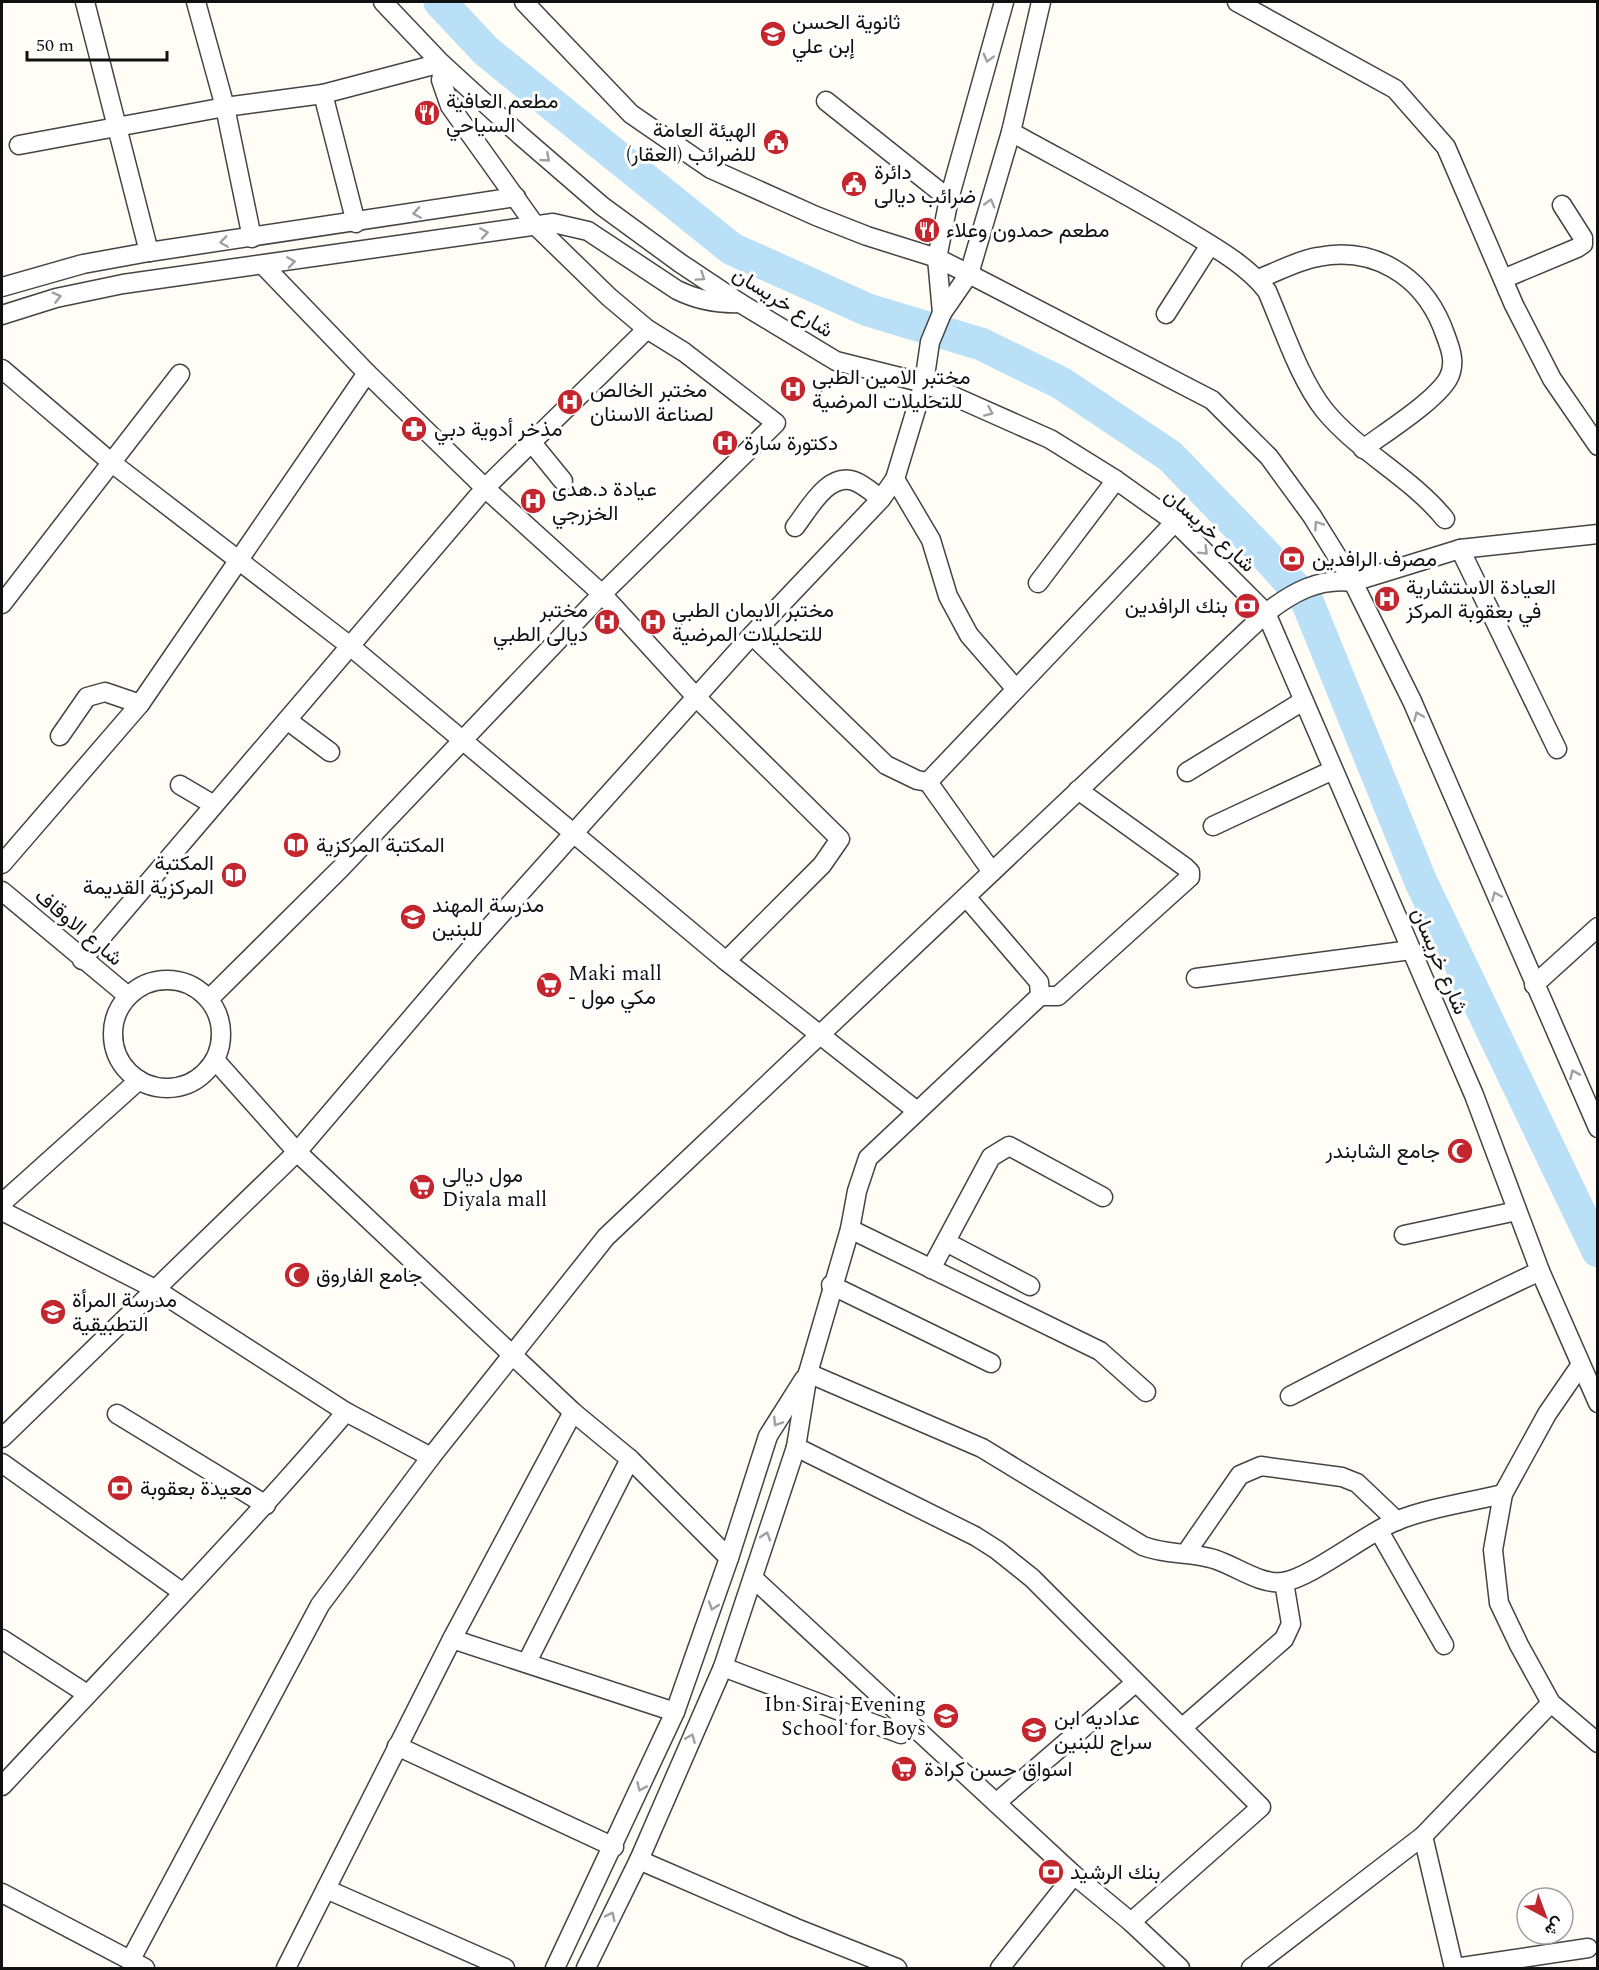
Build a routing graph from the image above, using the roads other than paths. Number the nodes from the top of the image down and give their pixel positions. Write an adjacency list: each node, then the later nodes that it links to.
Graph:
1 (85, 2): 12 (street)
2 (195, 2): 11 (street)
3 (383, 2): 8 (street, شارع خريسان)
4 (524, 2): 23 (street)
5 (1004, 2): 16 (street, one-way to 16)
6 (1041, 2): 13 (street)
7 (1237, 2): 27 (street)
8 (443, 65): 9 (street); 15 (street); 29 (street, شارع خريسان, one-way to 29)
9 (322, 94): 11 (street); 18 (street)
10 (826, 101): 16 (street)
11 (225, 107): 12 (street); 20 (street)
12 (116, 127): 14 (street); 22 (street)
13 (1011, 132): 21 (street); 25 (street, one-way to 13)
14 (19, 145)
15 (516, 197): 18 (street, one-way to 18); 19 (street)
16 (950, 198): 23 (street)
17 (1562, 205): 27 (street)
18 (356, 222): 20 (street)
19 (536, 225): 24 (street, one-way to 19); 29 (street); 33 (street)
20 (252, 238): 22 (street, one-way to 22)
21 (1210, 245): 26 (street); 31 (street)
22 (149, 252): 28 (street)
23 (938, 258): 25 (street); 30 (street)
24 (264, 266): 32 (street, one-way to 24); 35 (street)
25 (969, 273): 30 (street); 54 (street, one-way to 25)
26 (1258, 279): 40 (street); 40 (street)
27 (1503, 279): 39 (street)
28 (2, 287)
29 (740, 303): 37 (street, شارع خريسان)
30 (942, 313): 37 (street)
31 (1167, 314)
32 (2, 315)
33 (647, 329): 38 (street); 55 (street)
34 (2, 369): 41 (street)
35 (368, 373): 45 (street); 52 (street)
36 (180, 374): 41 (street)
37 (924, 383): 42 (street); 43 (street, شارع خريسان, one-way to 43)
38 (532, 443): 44 (street); 45 (street)
39 (1598, 446)
40 (1363, 449): 47 (street)
41 (112, 464): 52 (street); 56 (street)
42 (895, 480): 46 (street); 60 (street)
43 (1116, 480): 48 (street, شارع خريسان); 53 (street)
44 (563, 482)
45 (485, 488): 55 (street); 59 (street)
46 (881, 499): 49 (street); 58 (street)
47 (1445, 519)
48 (1174, 522): 57 (street, شارع خريسان, one-way to 57); 60 (street)
49 (795, 527)
50 (1598, 534): 51 (street)
51 (1460, 549): 54 (street); 67 (street)
52 (239, 562): 59 (street); 63 (street)
53 (1038, 582)
54 (1353, 582): 57 (street); 86 (street, one-way to 54)
55 (602, 594): 61 (street); 66 (street)
56 (2, 604)
57 (1266, 613): 62 (street, شارع خريسان); 73 (street)
58 (753, 635): 61 (street); 71 (street)
59 (350, 646): 64 (street); 66 (street)
60 (1017, 689): 71 (street)
61 (696, 697): 76 (street); 84 (street)
62 (1303, 701): 69 (street, شارع خريسان); 70 (street)
63 (140, 704): 65 (street); 77 (street)
64 (287, 720): 68 (street); 74 (street)
65 (60, 736)
66 (464, 740): 76 (street); 89 (street)
67 (1557, 748)
68 (330, 752)
69 (1333, 770): 75 (street); 82 (street, شارع خريسان)
70 (1187, 772)
71 (928, 782): 78 (street)
72 (180, 785): 74 (street)
73 (1078, 790): 78 (street); 88 (street)
74 (214, 805): 83 (street)
75 (1213, 826)
76 (572, 835): 84 (street); 95 (street)
77 (2, 864)
78 (992, 872): 80 (street)
79 (2, 891): 83 (street, شارع الاوقاف)
80 (967, 898): 88 (street); 90 (street)
81 (1598, 927): 86 (street)
82 (1411, 950): 85 (street); 99 (street, شارع خريسان)
83 (82, 960): 87 (street, شارع الاوقاف)
84 (726, 961): 90 (street)
85 (1197, 978)
86 (1534, 985): 94 (street, one-way to 86)
87 (128, 996): 89 (street); 92 (street)
88 (1040, 996): 93 (street)
89 (209, 999): 91 (street)
90 (819, 1034): 93 (street); 108 (street)
91 (215, 1060): 92 (street); 95 (street)
92 (139, 1080): 97 (street)
93 (917, 1111): 100 (street)
94 (1598, 1128)
95 (297, 1152): 107 (street); 108 (street)
96 (1103, 1197): 102 (street)
97 (2, 1203)
98 (2, 1211): 107 (street)
99 (1517, 1211): 101 (street); 104 (street, شارع خريسان)
100 (850, 1229): 103 (street); 105 (street)
101 (1404, 1235)
102 (946, 1242): 103 (street); 106 (street)
103 (931, 1269): 112 (street)
104 (1540, 1271): 110 (street, شارع خريسان); 113 (street)
105 (831, 1285): 109 (street); 111 (street)
106 (1030, 1286)
107 (155, 1289): 115 (street); 118 (street)
108 (512, 1355): 116 (street); 120 (street)
109 (990, 1363)
110 (1580, 1366): 114 (street, شارع خريسان); 123 (street)
111 (808, 1373): 119 (street); 127 (street); 128 (street, one-way to 128)
112 (1146, 1392)
113 (1290, 1396)
114 (1598, 1403)
115 (346, 1412): 120 (street); 124 (street)
116 (573, 1412): 121 (street); 133 (street)
117 (117, 1414): 124 (street)
118 (2, 1438)
119 (796, 1447): 129 (street, one-way to 119); 137 (street)
120 (431, 1457): 155 (street)
121 (630, 1459): 128 (street); 135 (street)
122 (2, 1462): 131 (street)
123 (1503, 1494): 125 (street); 139 (street)
124 (266, 1505): 131 (street)
125 (1397, 1521): 126 (street); 127 (street)
126 (1379, 1531): 130 (street); 134 (street)
127 (1186, 1552): 130 (street)
128 (729, 1558): 140 (street, one-way to 140)
129 (753, 1578): 136 (street); 141 (street)
130 (1284, 1582): 142 (street)
131 (182, 1592): 138 (street)
132 (2, 1639): 138 (street)
133 (452, 1639): 135 (street); 144 (street)
134 (1444, 1645)
135 (528, 1662): 140 (street)
136 (723, 1667): 141 (street); 149 (street, one-way to 136)
137 (1135, 1683): 142 (street); 146 (street)
138 (87, 1694): 145 (street)
139 (1551, 1703): 143 (street); 147 (street)
140 (675, 1713): 148 (street, one-way to 148)
141 (913, 1726): 146 (street)
142 (1183, 1727): 153 (street)
143 (1598, 1743)
144 (397, 1746): 148 (street); 151 (street)
145 (2, 1786)
146 (996, 1803): 150 (street)
147 (1423, 1836): 163 (street); 164 (street)
148 (614, 1847): 158 (street)
149 (639, 1860): 159 (street, one-way to 149); 160 (street)
150 (1074, 1875): 153 (street); 161 (street)
151 (326, 1889): 156 (street); 157 (street)
152 (2, 1893): 155 (street)
153 (1131, 1922): 162 (street)
154 (1588, 1948): 164 (street)
155 (138, 1965)
156 (286, 1968)
157 (505, 1968)
158 (555, 1968)
159 (586, 1968)
160 (897, 1968)
161 (1000, 1968)
162 (1180, 1968)
163 (1251, 1968)
164 (1454, 1968)

